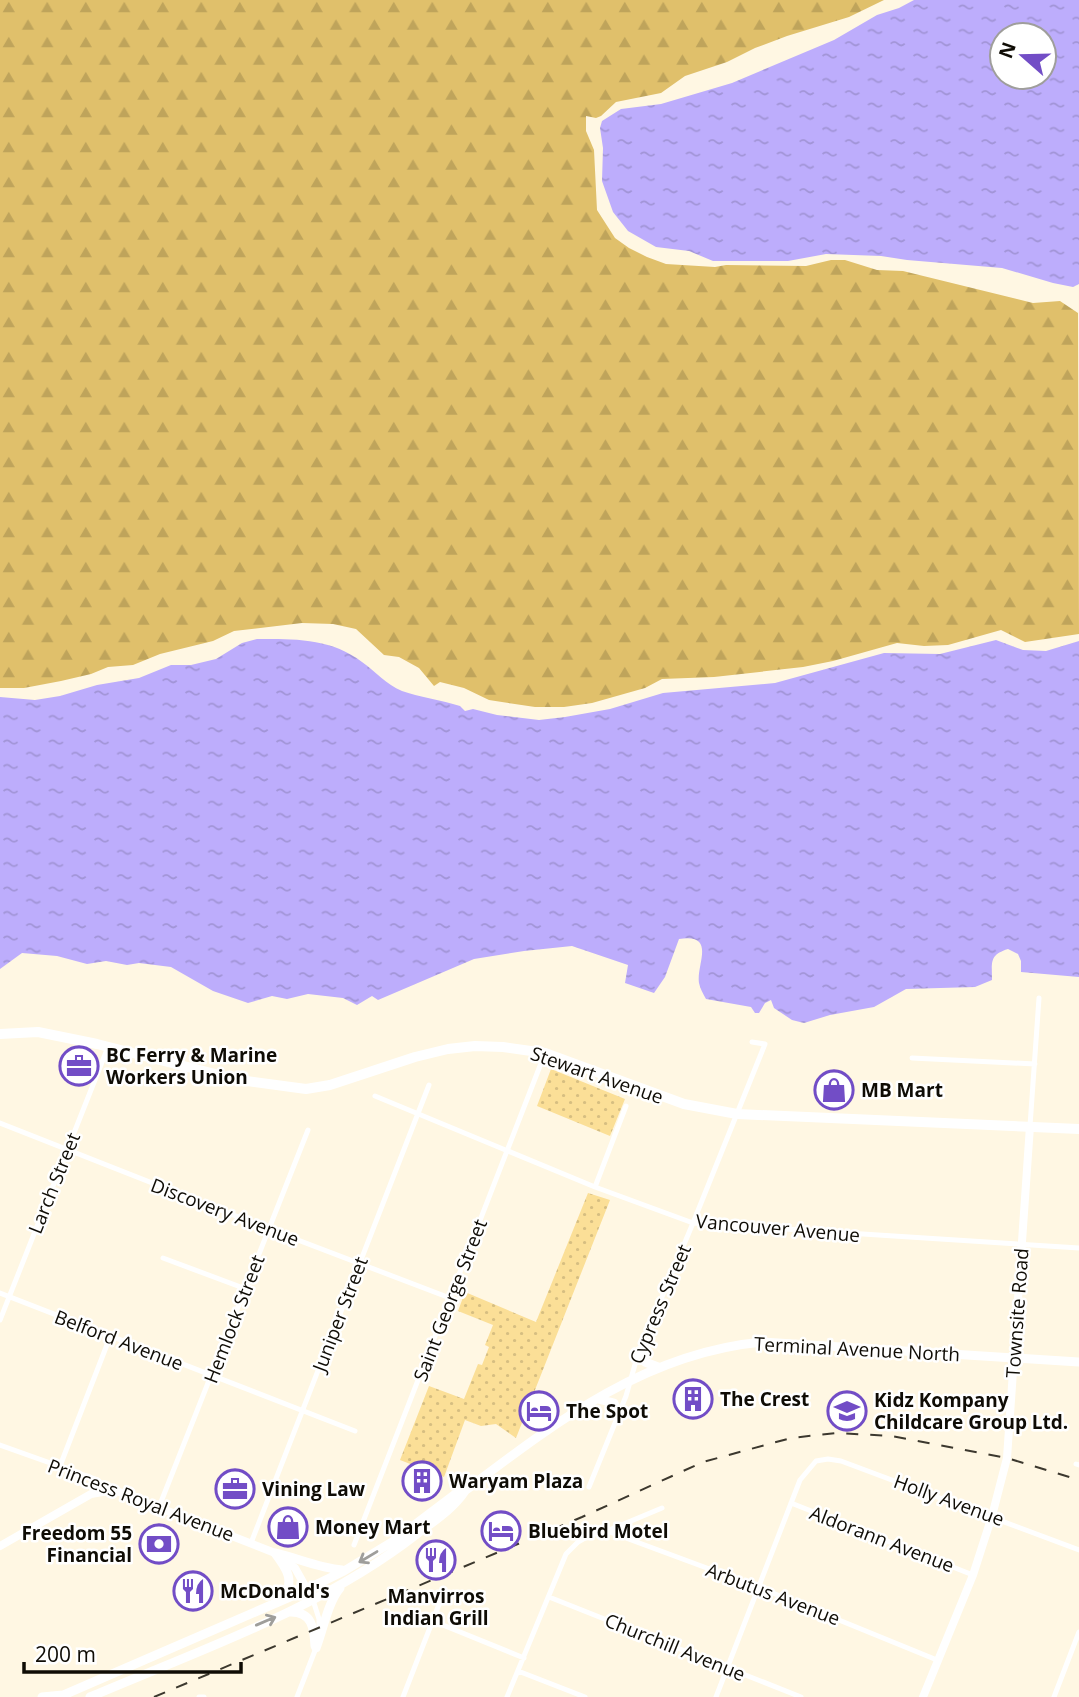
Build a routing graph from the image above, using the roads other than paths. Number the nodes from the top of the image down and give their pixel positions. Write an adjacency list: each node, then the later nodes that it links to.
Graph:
1 (1040, 999): 7 (street, Townsite Road)
2 (0, 1034): 4 (highway, Stewart Avenue)
3 (752, 1042): 12 (street, Cypress Street)
4 (108, 1047): 5 (highway, Stewart Avenue); 18 (street, Larch Street)
5 (545, 1053): 12 (highway, Stewart Avenue); 17 (street, Saint George Street)
6 (912, 1058): 7 (street)
7 (1035, 1064): 14 (street, Townsite Road)
8 (429, 1085): 11 (street, Juniper Street)
9 (375, 1096): 11 (street, Vancouver Avenue)
10 (626, 1106): 19 (street)
11 (418, 1113): 17 (street, Vancouver Avenue); 25 (street, Juniper Street)
12 (737, 1114): 14 (highway, Stewart Avenue); 20 (street, Cypress Street)
13 (0, 1123): 18 (street, Discovery Avenue)
14 (1030, 1126): 15 (highway, Stewart Avenue); 22 (street, Townsite Road)
15 (1079, 1129)
16 (308, 1130): 21 (street, Hemlock Street)
17 (508, 1149): 19 (street, Vancouver Avenue); 29 (street, Saint George Street)
18 (67, 1150): 21 (street, Discovery Avenue); 28 (street, Larch Street)
19 (595, 1186): 20 (street, Vancouver Avenue)
20 (694, 1223): 22 (street, Vancouver Avenue); 32 (street, Cypress Street)
21 (269, 1229): 25 (street, Discovery Avenue); 26 (street, Hemlock Street)
22 (1022, 1246): 23 (street, Vancouver Avenue); 33 (street, Townsite Road)
23 (1079, 1248)
24 (163, 1258): 26 (street)
25 (360, 1264): 29 (street, Discovery Avenue); 39 (street, Juniper Street)
26 (246, 1289): 36 (street, Hemlock Street)
27 (0, 1293): 28 (street, Belford Avenue)
28 (9, 1297): 30 (street, Larch Street); 31 (street, Belford Avenue)
29 (450, 1298): 53 (street, Saint George Street)
30 (0, 1320)
31 (110, 1337): 36 (street, Belford Avenue); 43 (street)
32 (642, 1349): 35 (main road); 37 (street, Cypress Street)
33 (1013, 1357): 34 (main road, Terminal Avenue North); 35 (main road, Terminal Avenue North); 50 (street, Townsite Road)
34 (1079, 1362)
35 (658, 1367): 37 (main road, Terminal Avenue North)
36 (212, 1376): 39 (street, Belford Avenue); 48 (street, Hemlock Street)
37 (629, 1382): 38 (main road, Terminal Avenue North); 40 (street, Cypress Street)
38 (597, 1399): 40 (main road); 46 (main road, Terminal Avenue North)
39 (303, 1410): 41 (street, Belford Avenue); 52 (street, Juniper Street)
40 (618, 1416): 44 (street, Cypress Street)
41 (355, 1431)
42 (0, 1445): 43 (street, Princess Royal Avenue)
43 (61, 1465): 45 (street, Princess Royal Avenue)
44 (589, 1487)
45 (107, 1490): 48 (street, Princess Royal Avenue); 54 (street)
46 (465, 1491): 57 (main road, Terminal Avenue North, one-way to 57); 59 (main road, Terminal Avenue North)
47 (791, 1503): 50 (street, Holly Avenue); 58 (street, Aldorann Avenue); 60 (street)
48 (159, 1507): 52 (street, Princess Royal Avenue)
49 (662, 1508): 51 (street)
50 (992, 1516): 55 (street, Holly Avenue); 58 (street, Townsite Road)
51 (607, 1531): 60 (street, Arbutus Avenue); 63 (street)
52 (251, 1543): 56 (street, Princess Royal Avenue)
53 (354, 1545)
54 (0, 1546)
55 (1079, 1550)
56 (275, 1553): 57 (main road); 61 (street, Princess Royal Avenue); 64 (main road)
57 (344, 1571): 61 (main road, Terminal Avenue North)
58 (973, 1575): 71 (street, Townsite Road)
59 (344, 1584): 65 (main road, Terminal Avenue North); 69 (main road)
60 (758, 1587): 71 (street, Arbutus Avenue); 72 (street)
61 (308, 1588): 64 (main road, Terminal Avenue North); 65 (street, Princess Royal Avenue)
62 (445, 1588): 67 (street)
63 (549, 1597): 70 (street); 72 (street, Churchill Avenue)
64 (282, 1600): 74 (main road, Terminal Avenue North)
65 (313, 1600): 66 (main road, Terminal Avenue North); 69 (street)
66 (287, 1612): 69 (main road); 76 (main road, Terminal Avenue North, one-way to 66)
67 (433, 1622): 70 (street); 78 (street)
68 (1079, 1632): 84 (street)
69 (316, 1648): 77 (street)
70 (524, 1658): 73 (street)
71 (937, 1660): 83 (street, Townsite Road)
72 (727, 1668): 81 (street); 82 (street, Churchill Avenue)
73 (518, 1671): 79 (street); 80 (street)
74 (61, 1696): 75 (main road, Terminal Avenue North)
75 (42, 1697)
76 (90, 1697)
77 (297, 1697)
78 (404, 1697)
79 (507, 1697)
80 (584, 1697)
81 (716, 1697)
82 (801, 1697)
83 (923, 1697)
84 (1054, 1697)

